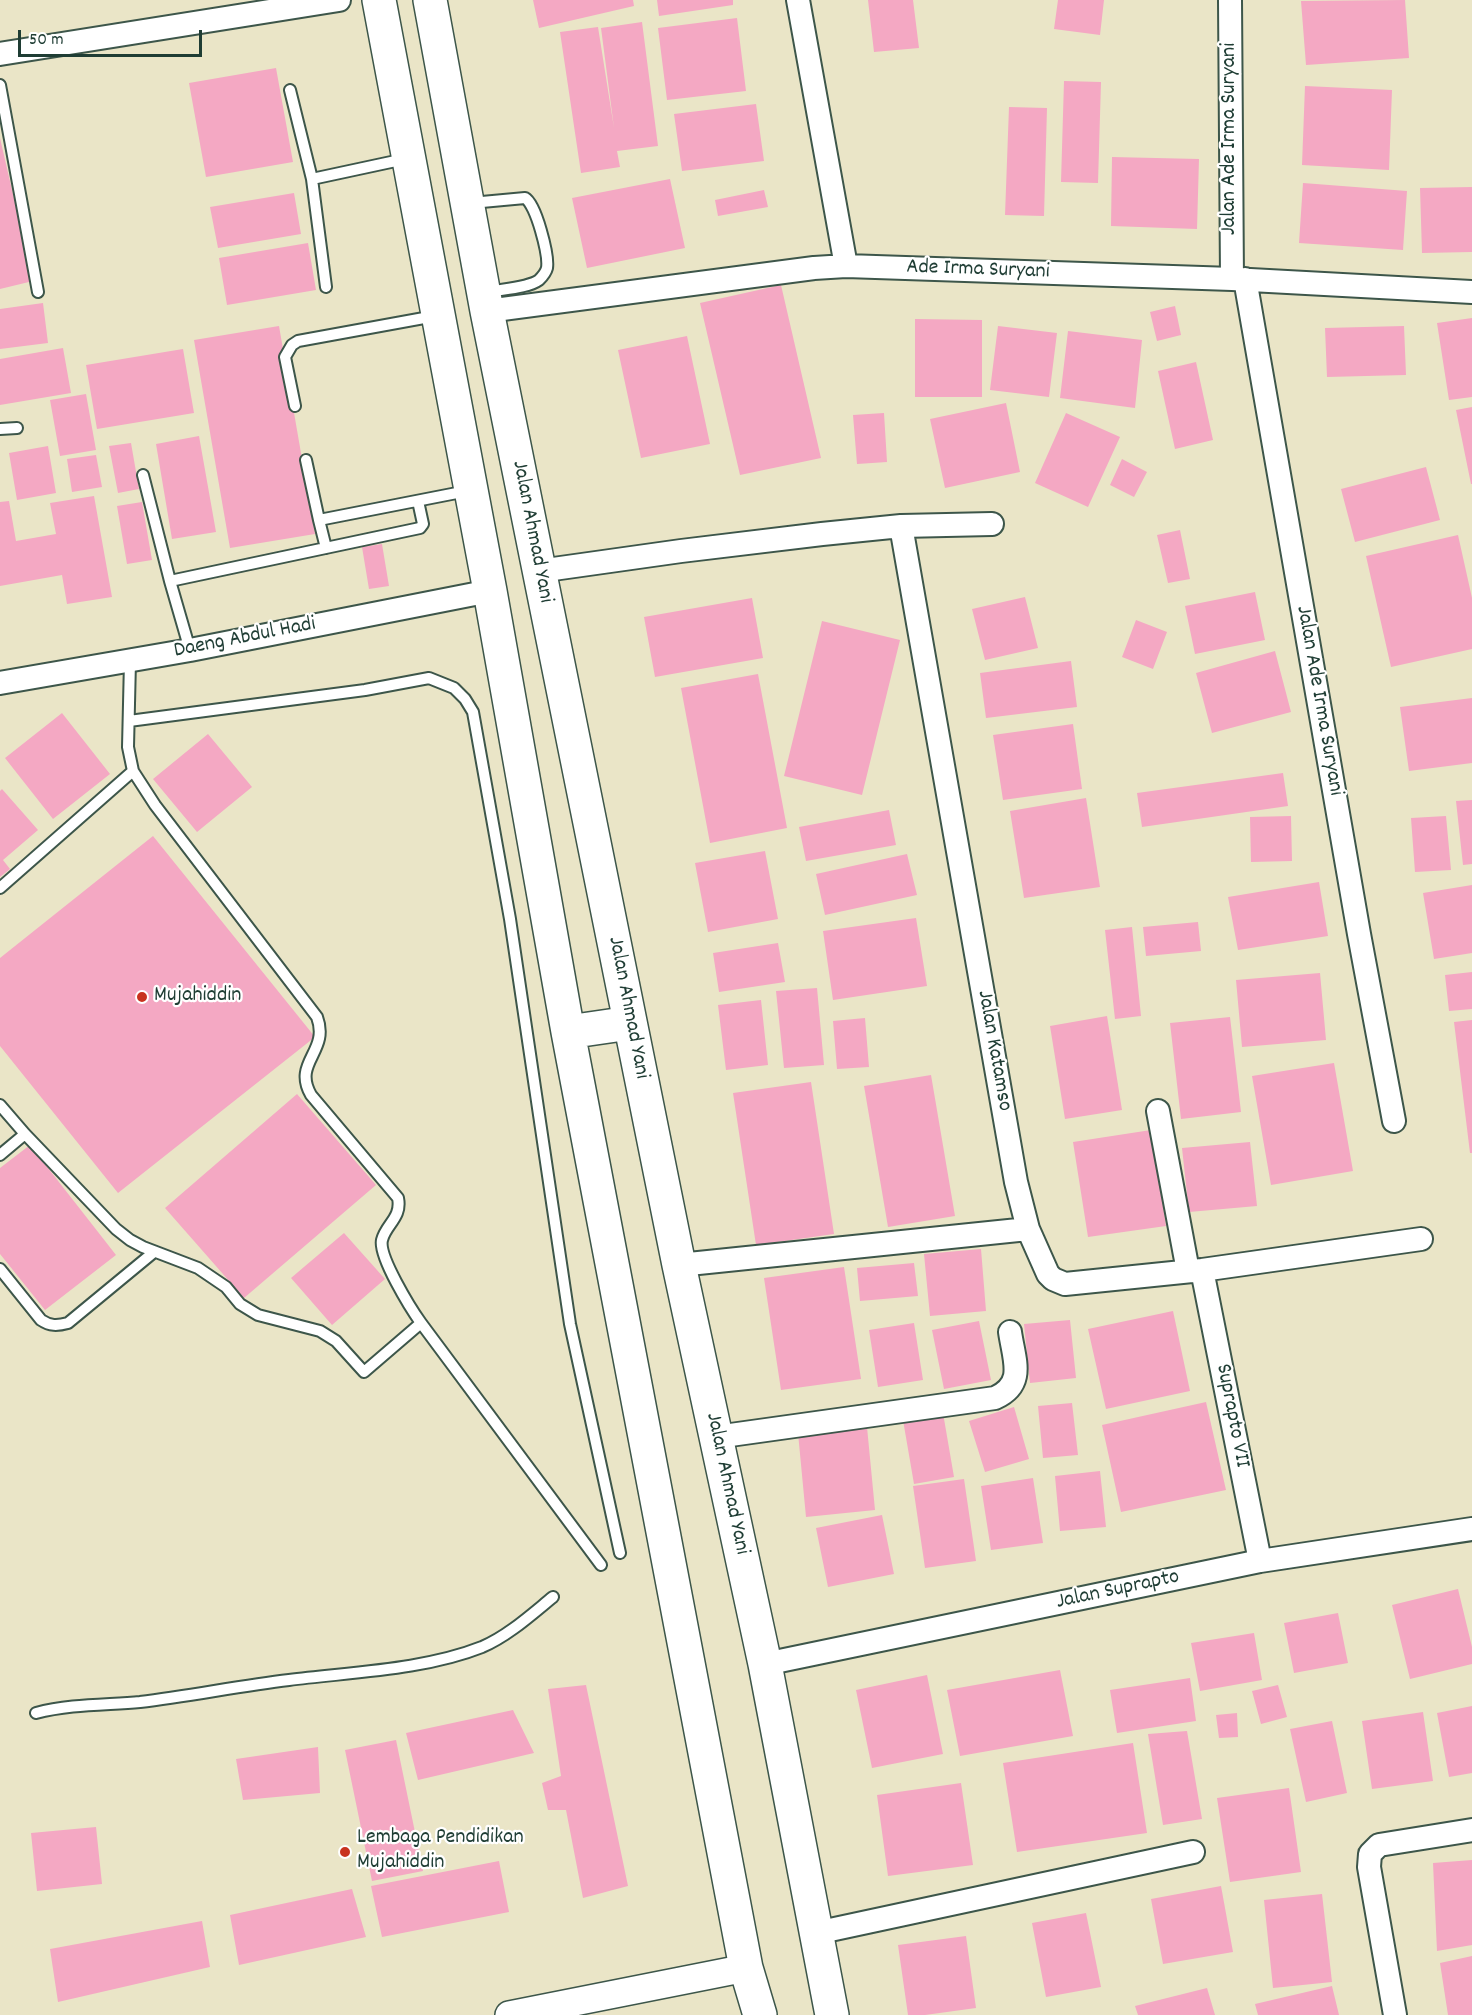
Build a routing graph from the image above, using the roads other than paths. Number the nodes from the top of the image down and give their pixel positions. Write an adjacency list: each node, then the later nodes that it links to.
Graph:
1 (339, 0): 6 (street)
2 (379, 0): 9 (main road)
3 (430, 0): 11 (main road, Jalan Ahmad Yani)
4 (798, 0): 12 (street)
5 (1230, 0): 13 (street, Jalan Ade Irma Suryani)
6 (0, 54)
7 (0, 85): 15 (lane)
8 (290, 90): 10 (lane)
9 (408, 158): 10 (lane); 18 (main road)
10 (312, 179): 14 (lane)
11 (467, 203): 17 (main road, Jalan Ahmad Yani); 17 (lane)
12 (846, 267): 13 (street, Ade Irma Suryani); 17 (street, Ade Irma Suryani)
13 (1238, 279): 16 (street, Ade Irma Suryani); 43 (street, Jalan Ade Irma Suryani)
14 (326, 287)
15 (38, 292)
16 (1472, 292)
17 (485, 302): 30 (main road, Jalan Ahmad Yani)
18 (437, 315): 19 (lane); 24 (main road)
19 (295, 406)
20 (17, 428): 21 (lane)
21 (0, 429)
22 (306, 460): 26 (lane)
23 (143, 475): 31 (lane)
24 (470, 490): 25 (lane); 32 (main road)
25 (418, 501): 26 (lane); 29 (lane)
26 (318, 520): 29 (lane)
27 (992, 524): 28 (street)
28 (901, 526): 30 (street); 46 (street, Jalan Katamso)
29 (326, 548): 31 (lane)
30 (539, 571): 39 (main road, Jalan Ahmad Yani)
31 (170, 581): 33 (lane)
32 (490, 591): 33 (street, Daeng Abdul Hadi); 40 (main road)
33 (190, 650): 34 (street, Daeng Abdul Hadi)
34 (130, 661): 35 (street, Daeng Abdul Hadi); 36 (lane)
35 (0, 683)
36 (129, 721): 37 (lane); 56 (lane)
37 (134, 771): 38 (lane); 52 (lane)
38 (0, 888)
39 (630, 1023): 40 (main road); 49 (main road, Jalan Ahmad Yani)
40 (568, 1032): 65 (main road)
41 (0, 1105): 44 (lane)
42 (1158, 1111): 51 (street, Suprapto VII)
43 (1394, 1121)
44 (25, 1134): 45 (lane); 48 (lane)
45 (0, 1155)
46 (1028, 1229): 49 (street); 51 (street, Jalan Katamso)
47 (1421, 1239): 51 (street, Jalan Katamso)
48 (154, 1252): 50 (lane); 52 (lane)
49 (679, 1265): 54 (main road, Jalan Ahmad Yani)
50 (0, 1269)
51 (1195, 1270): 57 (street, Suprapto VII)
52 (421, 1323): 58 (lane)
53 (1010, 1332): 54 (street)
54 (716, 1437): 60 (main road, Jalan Ahmad Yani)
55 (1472, 1529): 57 (street, Jalan Suprapto)
56 (620, 1552)
57 (1260, 1561): 60 (street, Jalan Suprapto)
58 (601, 1565)
59 (553, 1597): 61 (lane)
60 (765, 1664): 64 (main road, Jalan Ahmad Yani)
61 (36, 1713)
62 (1472, 1830): 69 (street)
63 (1193, 1852): 64 (street)
64 (816, 1933): 68 (main road, Jalan Ahmad Yani)
65 (746, 1968): 66 (street); 67 (main road)
66 (509, 2015)
67 (760, 2015)
68 (832, 2015)
69 (1395, 2015)

